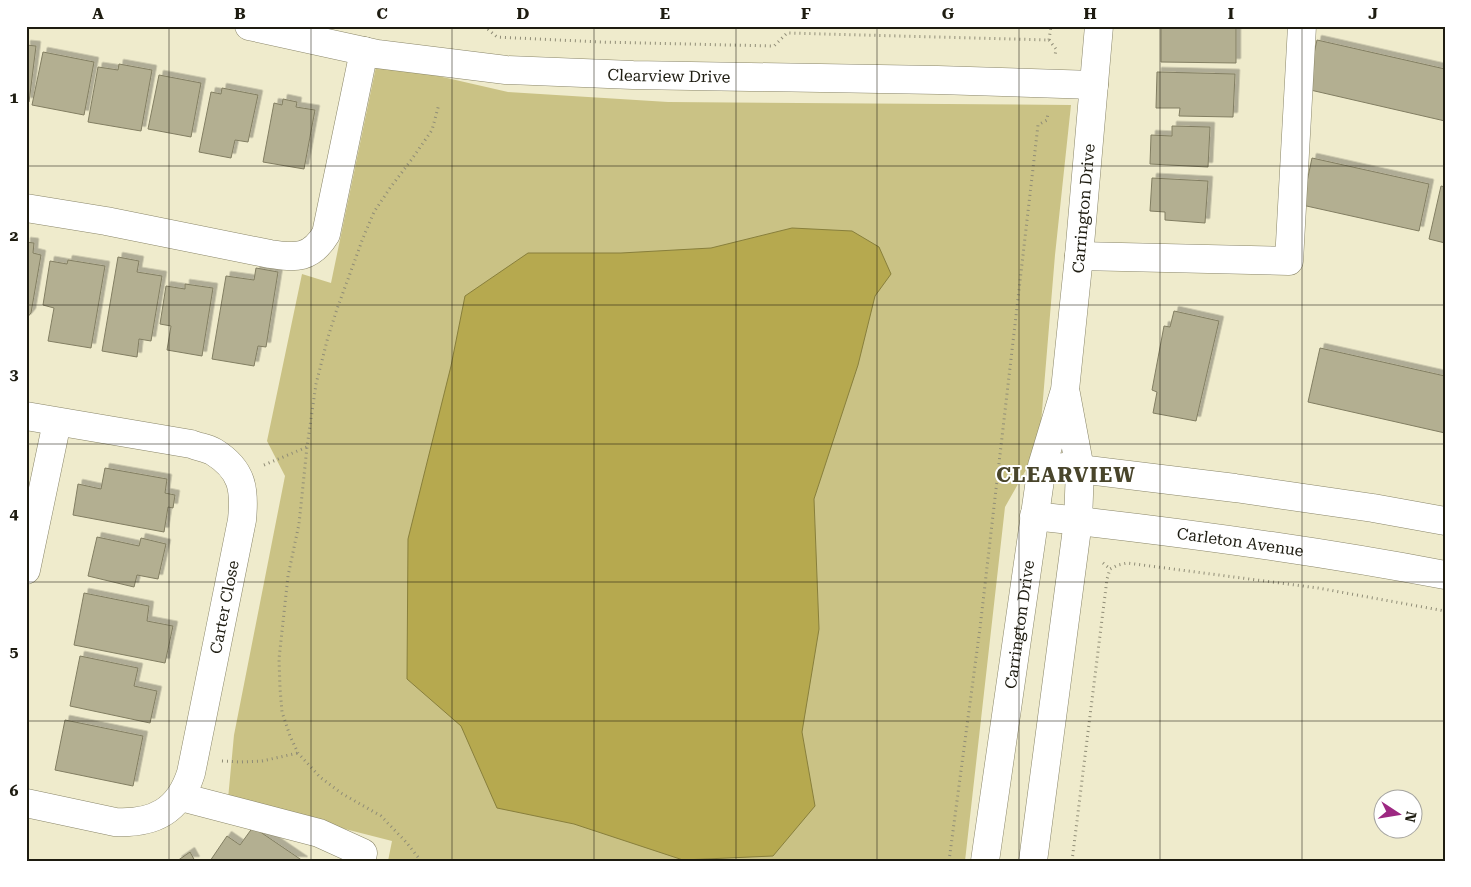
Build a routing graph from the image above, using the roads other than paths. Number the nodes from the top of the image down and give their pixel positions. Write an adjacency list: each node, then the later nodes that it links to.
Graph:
1 (249, 26): 4 (street, Clearview Drive)
2 (1099, 26): 5 (street, Carrington Drive)
3 (1302, 26): 7 (street)
4 (364, 51): 5 (street, Clearview Drive); 6 (street)
5 (1094, 85): 7 (street, Carrington Drive)
6 (26, 208)
7 (1079, 256): 8 (street, Carrington Drive)
8 (1065, 390): 11 (street, Carrington Drive); 12 (street, Carrington Drive)
9 (26, 416): 10 (street, Carter Close)
10 (57, 422): 16 (street); 18 (street, Carter Close)
11 (1042, 466): 12 (street); 13 (street, Carrington Drive)
12 (1080, 469): 14 (street, Carrington Drive); 15 (street)
13 (1034, 516): 14 (street, Carleton Avenue); 21 (street, Carrington Drive)
14 (1078, 520): 17 (street, Carleton Avenue); 22 (street, Carrington Drive)
15 (1445, 521)
16 (26, 570)
17 (1445, 575)
18 (181, 798): 19 (street); 20 (street)
19 (26, 803)
20 (361, 861)
21 (985, 861)
22 (1033, 861)

